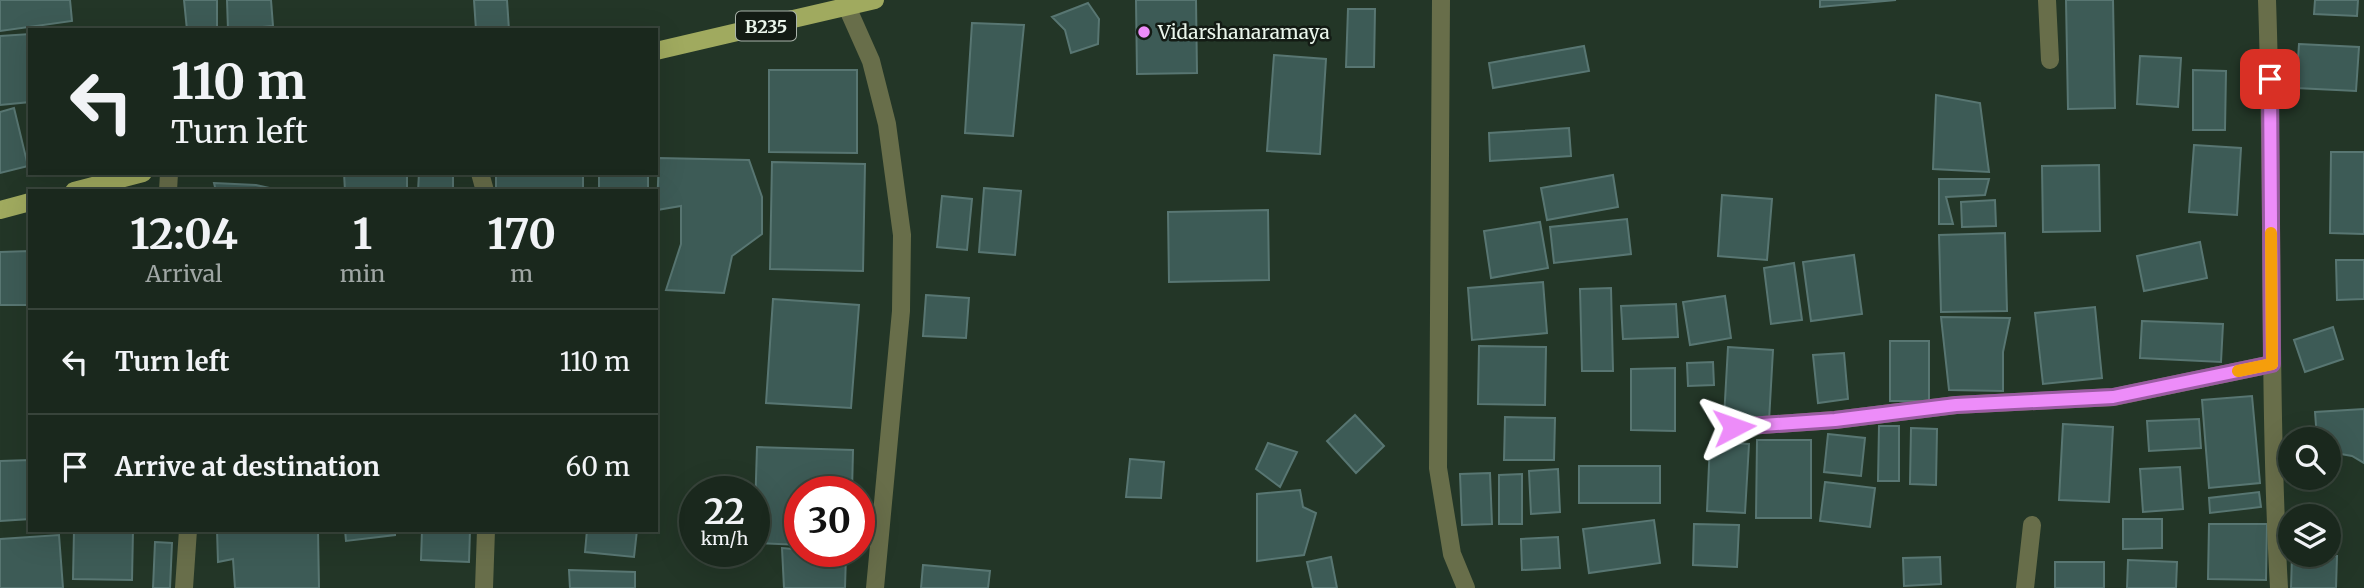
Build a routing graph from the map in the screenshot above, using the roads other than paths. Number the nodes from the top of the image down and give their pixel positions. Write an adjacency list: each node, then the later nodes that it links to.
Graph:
1 (875, 0): 5 (main road, B235)
2 (1441, 0): 20 (street)
3 (2047, 0): 7 (street)
4 (2267, 0): 12 (street)
5 (847, 7): 6 (main road, B235); 19 (street)
6 (658, 51)
7 (2050, 60)
8 (135, 175): 9 (main road)
9 (82, 189)
10 (28, 203): 11 (main road)
11 (0, 210)
12 (2272, 364): 13 (street); 22 (street)
13 (1734, 427)
14 (2032, 525): 21 (street)
15 (188, 532): 17 (street)
16 (486, 532): 18 (street)
17 (184, 588)
18 (484, 588)
19 (875, 588)
20 (1466, 588)
21 (2025, 588)
22 (2279, 588)

